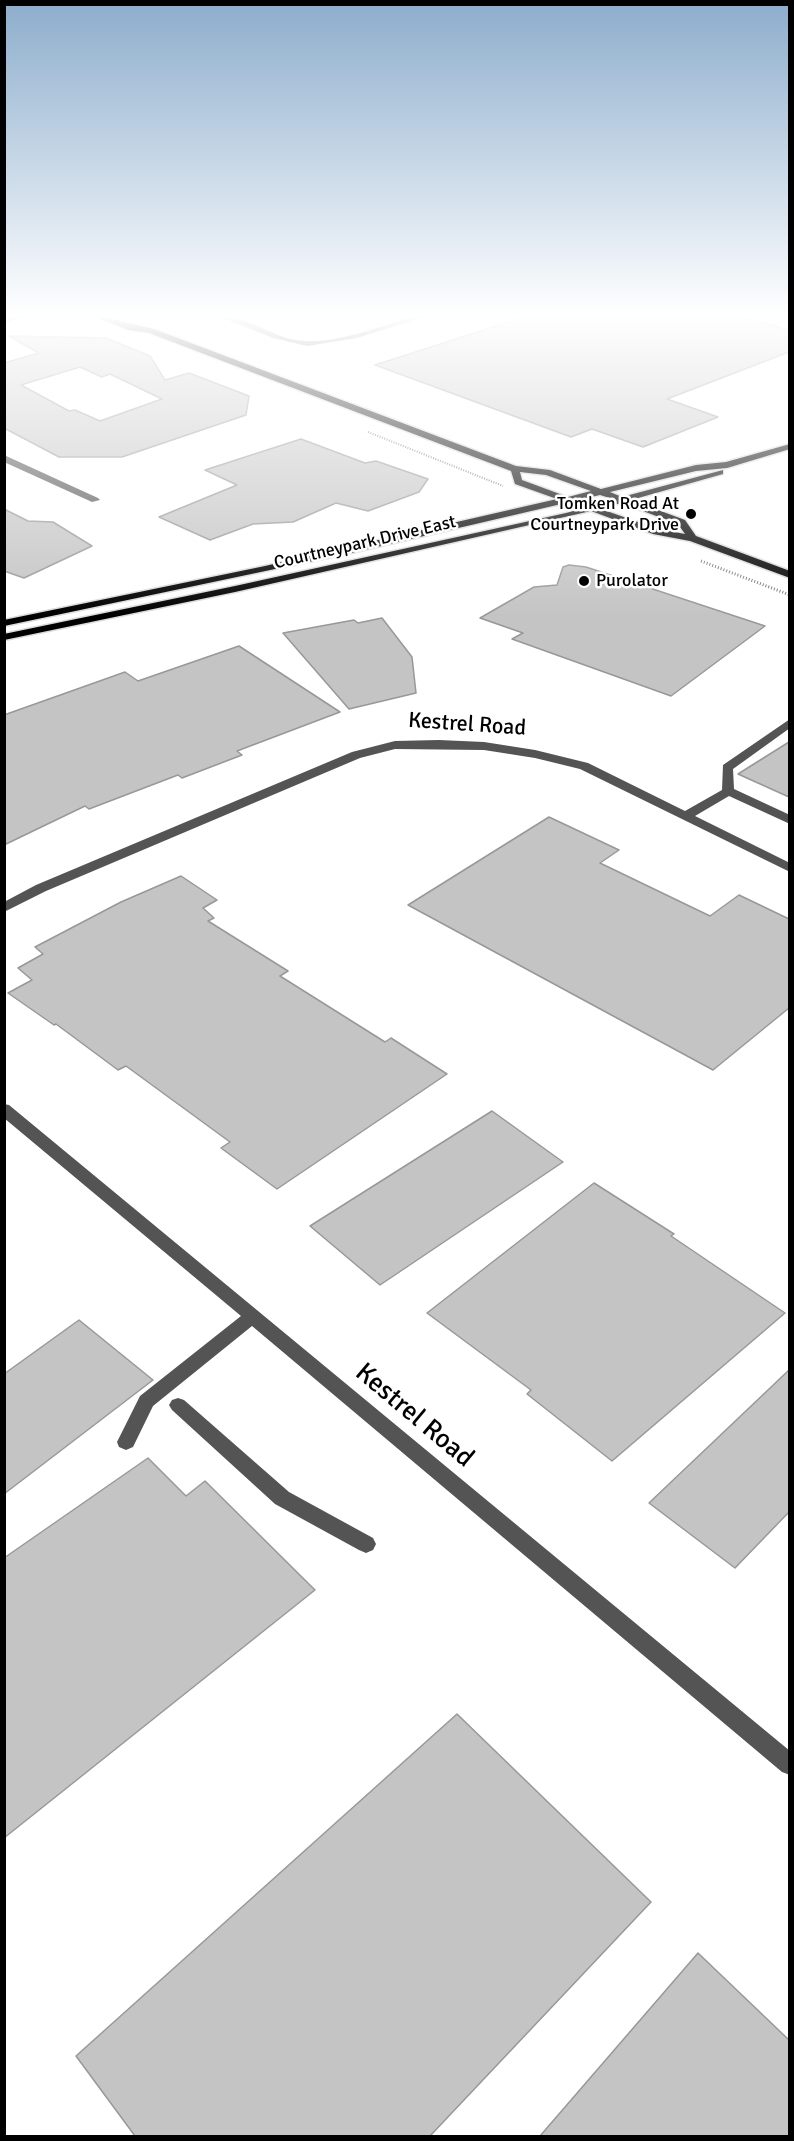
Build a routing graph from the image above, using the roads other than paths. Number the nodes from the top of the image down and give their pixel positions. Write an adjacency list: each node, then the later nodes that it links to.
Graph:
1 (378, 417): 5 (main road)
2 (789, 446): 4 (main road, Courtneypark Drive East)
3 (4, 458): 9 (street)
4 (727, 465): 6 (main road, Courtneypark Drive East); 8 (main road, Courtneypark Drive East)
5 (515, 469): 6 (main road); 7 (main road)
6 (600, 492): 7 (main road, Courtneypark Drive East); 8 (main road)
7 (566, 499): 10 (main road); 13 (main road, Courtneypark Drive East)
8 (621, 499): 10 (main road, Courtneypark Drive East); 11 (main road)
9 (95, 500)
10 (590, 508): 11 (main road); 14 (main road, Courtneypark Drive East)
11 (692, 538): 12 (main road)
12 (789, 575)
13 (4, 623)
14 (4, 637)
15 (789, 722): 16 (street)
16 (728, 791): 17 (street); 18 (street)
17 (686, 816): 19 (street, Kestrel Road); 20 (street, Kestrel Road)
18 (789, 820)
19 (789, 868)
20 (4, 908)
21 (4, 1109): 22 (street, Kestrel Road)
22 (252, 1317): 24 (street); 26 (street, Kestrel Road)
23 (178, 1405): 25 (street)
24 (126, 1442)
25 (366, 1544)
26 (789, 1765)

